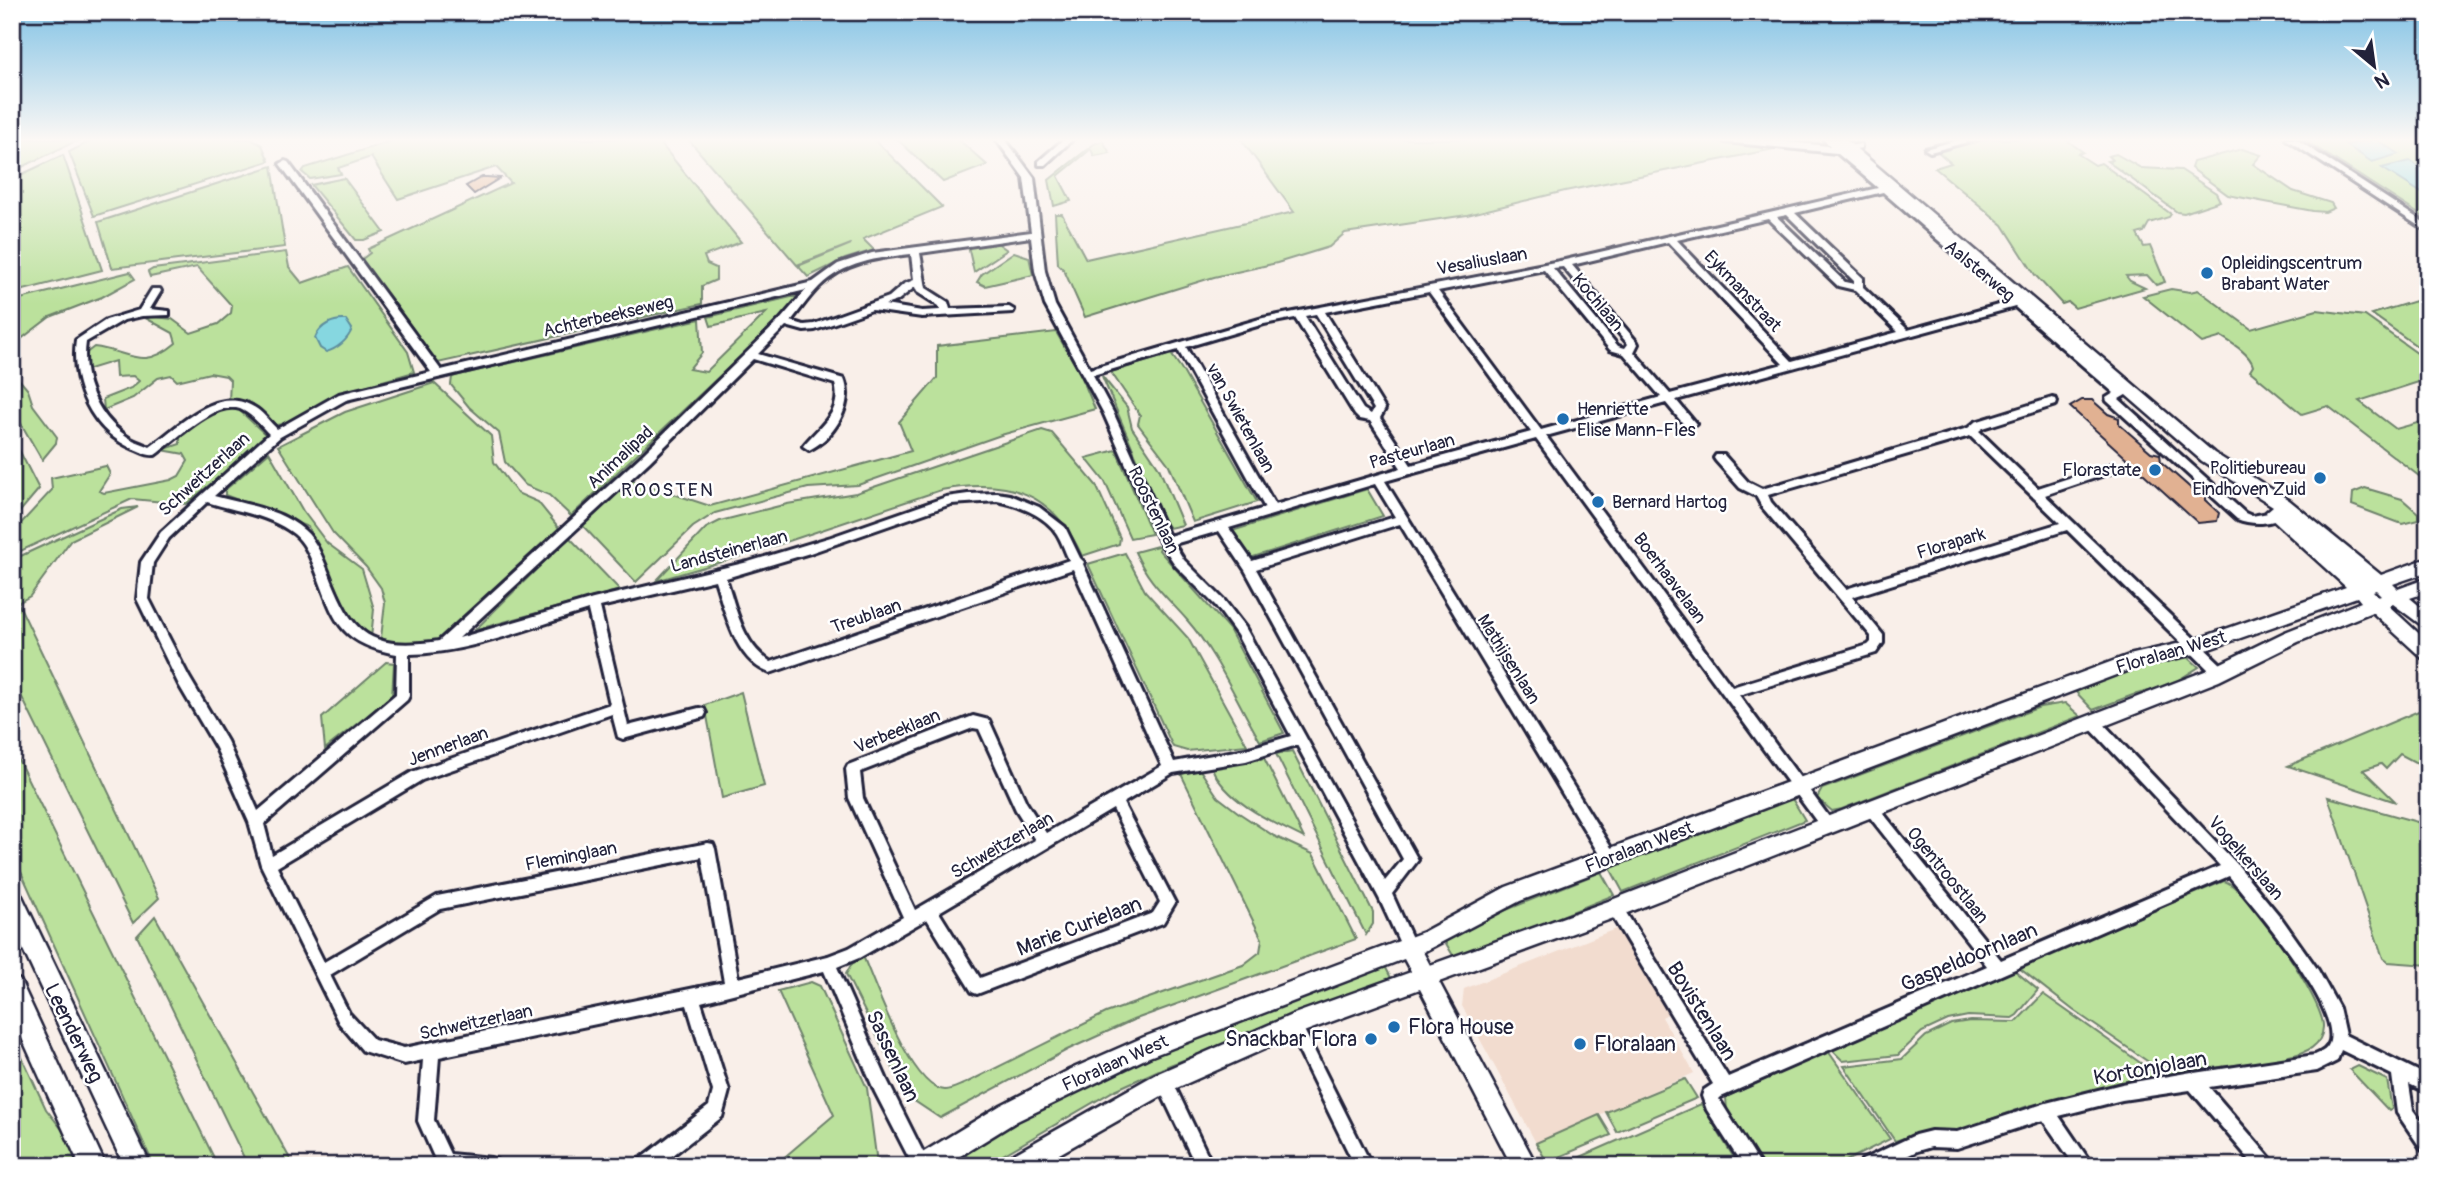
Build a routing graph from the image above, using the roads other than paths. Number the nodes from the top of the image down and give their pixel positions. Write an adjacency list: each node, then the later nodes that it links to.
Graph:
1 (307, 194): 34 (street)
2 (1031, 194): 10 (street, Roostenlaan)
3 (1862, 194): 7 (street, Vesaliuslaan)
4 (1891, 194): 20 (street, Aalsterweg)
5 (1910, 194): 36 (main road, Aalsterweg)
6 (2374, 194): 9 (street)
7 (1790, 213): 8 (street, Vesaliuslaan); 18 (street)
8 (1772, 217): 11 (street, Vesaliuslaan); 18 (street)
9 (2428, 229)
10 (1035, 234): 12 (street, Achterbeekseweg); 35 (street, Roostenlaan)
11 (1671, 240): 13 (street, Vesaliuslaan); 33 (street, Eykmanstraat)
12 (915, 251): 15 (street); 16 (street, Achterbeekseweg)
13 (1565, 263): 14 (street, Vesaliuslaan); 31 (street, Kochlaan)
14 (1546, 267): 17 (street, Vesaliuslaan); 31 (street, Kochlaan)
15 (919, 282): 21 (street); 26 (street)
16 (816, 284): 28 (street, Animalipad); 34 (street, Achterbeekseweg)
17 (1432, 288): 24 (street, Vesaliuslaan); 43 (street, Boerhaavelaan)
18 (1858, 288): 29 (street)
19 (156, 291): 22 (street)
20 (2018, 303): 29 (street, Pasteurlaan); 36 (street, Aalsterweg)
21 (872, 306): 26 (street); 28 (street)
22 (144, 310): 25 (street); 42 (street)
23 (1009, 310): 26 (street)
24 (1318, 310): 27 (street, Vesaliuslaan); 39 (street)
25 (165, 313)
26 (946, 313)
27 (1298, 314): 30 (street, Vesaliuslaan); 39 (street)
28 (783, 322): 32 (street, Animalipad)
29 (1906, 334): 33 (street, Pasteurlaan)
30 (1180, 345): 35 (street, Vesaliuslaan); 53 (street, van Swietenlaan)
31 (1628, 352): 37 (street, Kochlaan)
32 (751, 355): 44 (street); 71 (street, Animalipad)
33 (1790, 365): 37 (street, Pasteurlaan)
34 (437, 373): 42 (street, Schweitzerlaan)
35 (1088, 373): 58 (street, Roostenlaan)
36 (2126, 392): 48 (main road, Aalsterweg); 54 (street)
37 (1668, 400): 40 (street); 43 (street, Pasteurlaan)
38 (2052, 402): 41 (street)
39 (1374, 418): 47 (street)
40 (1689, 424)
41 (1972, 431): 50 (street); 51 (street)
42 (276, 434): 52 (street, Schweitzerlaan)
43 (1539, 434): 47 (street, Pasteurlaan); 75 (street, Boerhaavelaan)
44 (809, 446)
45 (1720, 458): 50 (street)
46 (2112, 468): 51 (street)
47 (1408, 470): 49 (street, Pasteurlaan)
48 (2227, 470): 54 (main road, Aalsterweg); 63 (main road, Aalsterweg)
49 (1378, 479): 53 (street, Pasteurlaan); 55 (street, Mathijsenlaan)
50 (1761, 493): 65 (street)
51 (2037, 494): 57 (street)
52 (205, 497): 72 (street, Landsteinerlaan); 84 (street, Schweitzerlaan)
53 (1270, 509): 56 (street, Pasteurlaan)
54 (2279, 515): 63 (main road, Aalsterweg)
55 (1402, 519): 61 (street); 87 (street, Mathijsenlaan)
56 (1222, 525): 58 (street, Pasteurlaan); 61 (street)
57 (2070, 525): 65 (street, Florapark); 70 (street)
58 (1166, 542): 79 (street, Roostenlaan)
59 (1078, 562): 62 (street, Landsteinerlaan); 62 (street, Treublaan); 80 (street, Landsteinerlaan)
60 (2428, 565): 63 (main road, Floralaan West)
61 (1248, 567): 90 (street)
62 (719, 575): 68 (street, Landsteinerlaan)
63 (2370, 585): 66 (main road, Aalsterweg); 67 (main road, Aalsterweg); 70 (main road, Floralaan West)
64 (2428, 585): 66 (main road, Floralaan West)
65 (1843, 595): 75 (street)
66 (2395, 595): 67 (main road, Floralaan West); 69 (main road, Aalsterweg)
67 (2375, 603): 73 (main road, Aalsterweg); 74 (main road, Floralaan West)
68 (593, 604): 71 (street, Landsteinerlaan); 76 (street)
69 (2428, 623)
70 (2195, 647): 74 (street); 81 (main road, Floralaan West)
71 (440, 648): 72 (street, Landsteinerlaan)
72 (403, 650): 84 (street)
73 (2428, 653)
74 (2220, 672): 78 (main road, Floralaan West)
75 (1732, 692): 81 (street, Boerhaavelaan)
76 (615, 708): 77 (street); 88 (street, Jennerlaan)
77 (699, 713)
78 (2093, 722): 83 (main road, Floralaan West); 89 (street, Vogelkerslaan)
79 (1299, 739): 80 (street, Schweitzerlaan); 90 (street, Roostenlaan)
80 (1170, 768): 82 (street, Schweitzerlaan)
81 (1798, 787): 85 (street, Boerhaavelaan); 87 (main road, Floralaan West)
82 (1116, 802): 86 (street, Schweitzerlaan); 93 (street, Marie Curielaan)
83 (1870, 807): 85 (main road, Floralaan West); 97 (street, Ogentroostlaan)
84 (256, 822): 88 (street, Schweitzerlaan)
85 (1826, 825): 92 (main road, Floralaan West)
86 (1044, 842): 93 (street, Schweitzerlaan); 94 (street, Verbeeklaan)
87 (1610, 859): 95 (main road, Floralaan West)
88 (268, 865): 98 (street, Schweitzerlaan)
89 (2231, 868): 97 (street, Gaspeldoornlaan); 104 (street, Vogelkerslaan)
90 (1384, 893): 95 (street, Roostenlaan)
91 (12, 899): 115 (main road, Leenderweg)
92 (1615, 908): 99 (main road, Floralaan West); 110 (street, Bovistenlaan)
93 (929, 910): 94 (street, Schweitzerlaan)
94 (912, 920): 96 (street, Schweitzerlaan)
95 (1409, 947): 99 (main road, Roostenlaan); 118 (main road, Floralaan West)
96 (828, 963): 100 (street, Schweitzerlaan); 118 (street, Sassenlaan)
97 (1997, 968): 110 (street, Gaspeldoornlaan)
98 (321, 972): 100 (street, Fleminglaan); 105 (street, Schweitzerlaan)
99 (1425, 978): 103 (main road, Floralaan West); 122 (main road, Roostenlaan)
100 (732, 987): 102 (street, Schweitzerlaan)
101 (12, 988): 114 (main road, Leenderweg)
102 (692, 996): 105 (street, Schweitzerlaan); 117 (street)
103 (1294, 1025): 108 (main road, Floralaan West); 121 (street)
104 (2338, 1040): 106 (street); 107 (street, Kortonjolaan)
105 (432, 1051): 116 (street)
106 (2399, 1071): 109 (street); 112 (street)
107 (2192, 1080): 111 (street, Kortonjolaan); 126 (street)
108 (1164, 1082): 119 (main road, Floralaan West); 120 (street)
109 (2428, 1085)
110 (1724, 1086): 123 (street, Bovistenlaan)
111 (2046, 1111): 113 (street, Kortonjolaan); 125 (street)
112 (2428, 1144)
113 (1892, 1161): 124 (street, Kortonjolaan)
114 (93, 1166)
115 (138, 1166)
116 (491, 1166)
117 (645, 1166)
118 (922, 1166)
119 (1015, 1166)
120 (1205, 1166)
121 (1364, 1166)
122 (1525, 1166)
123 (1753, 1166)
124 (1868, 1166)
125 (2085, 1166)
126 (2266, 1166)

